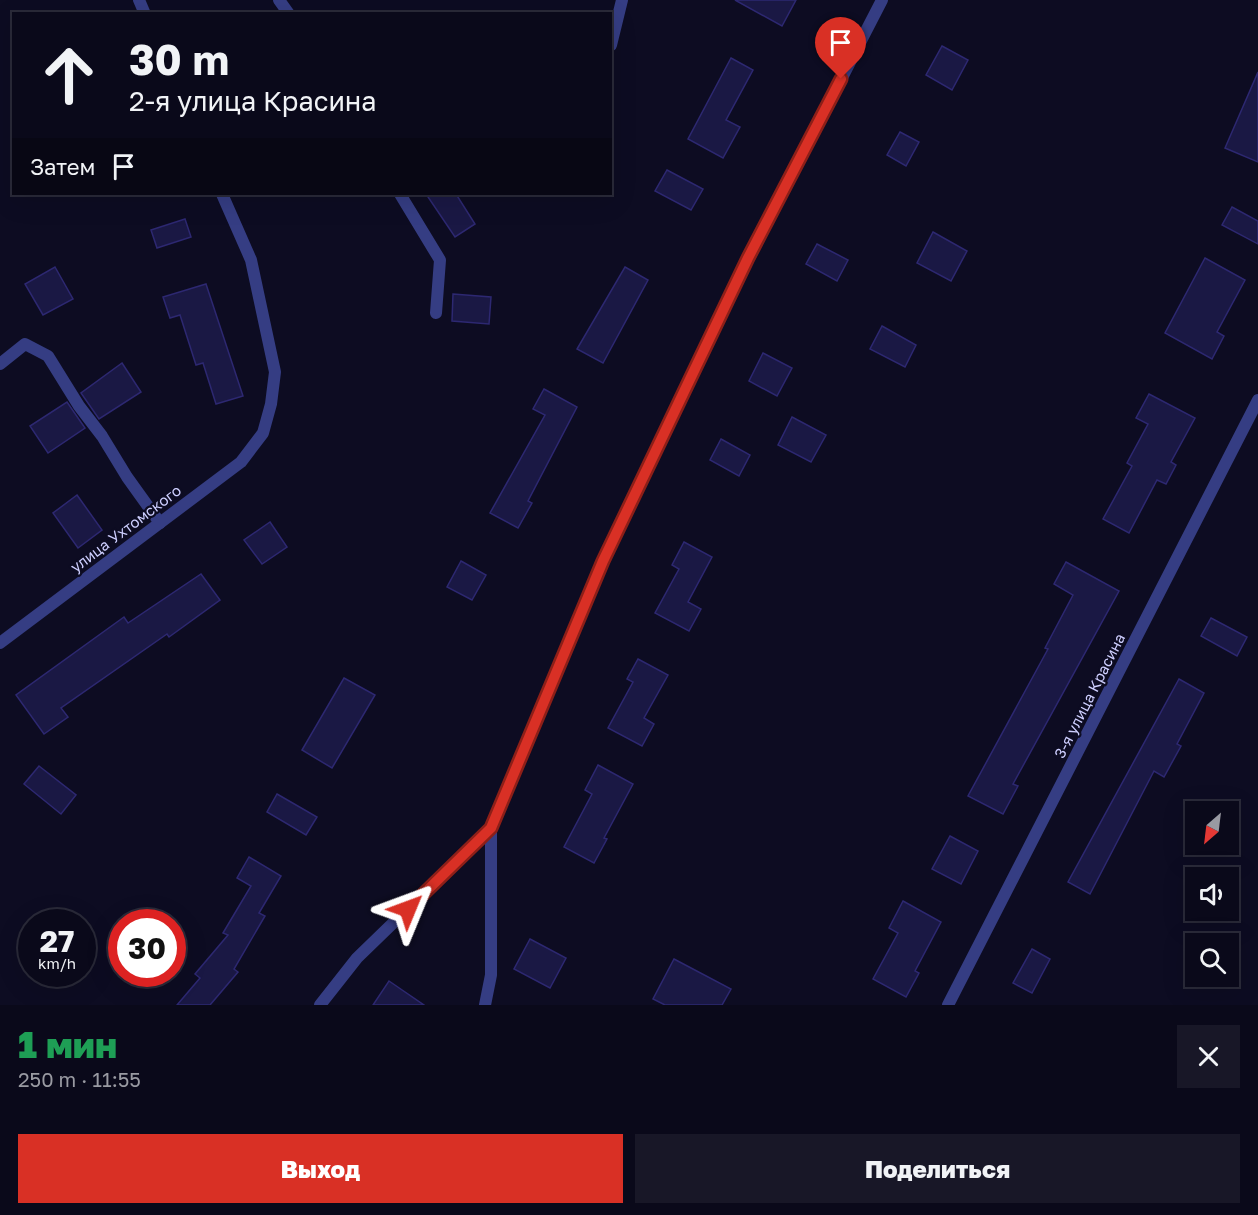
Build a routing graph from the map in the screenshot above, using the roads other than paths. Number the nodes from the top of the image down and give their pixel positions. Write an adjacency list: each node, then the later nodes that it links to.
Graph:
1 (622, 0): 3 (street)
2 (882, 0): 11 (street)
3 (612, 41)
4 (222, 195): 9 (street, улица Ухтомского)
5 (401, 195): 6 (street)
6 (436, 313)
7 (0, 364): 9 (street)
8 (1258, 400): 14 (street, 3-я улица Красина)
9 (160, 522): 10 (street, улица Ухтомского)
10 (0, 643)
11 (491, 828): 12 (street); 13 (street)
12 (320, 1005)
13 (485, 1005)
14 (948, 1005)

